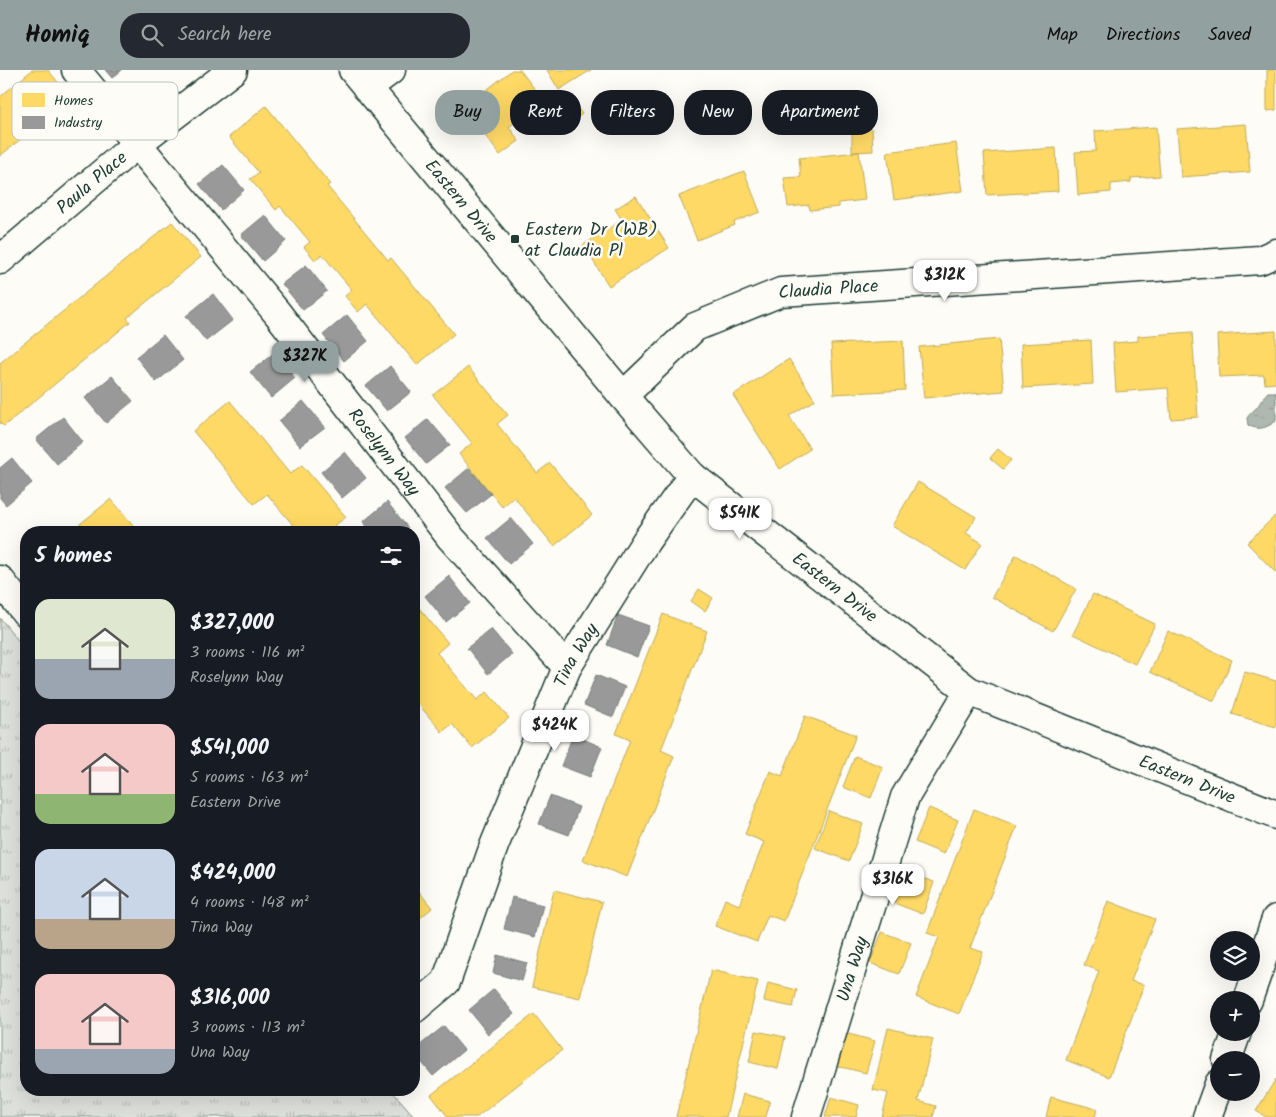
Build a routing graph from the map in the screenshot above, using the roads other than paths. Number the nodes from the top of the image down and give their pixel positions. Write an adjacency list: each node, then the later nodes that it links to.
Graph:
1 (76, 70): 5 (street, Roselynn Way)
2 (233, 70): 6 (street, Paula Place)
3 (391, 70): 4 (street)
4 (360, 79): 12 (street, Eastern Drive)
5 (86, 82)
6 (178, 113)
7 (135, 140): 9 (street, Roselynn Way)
8 (143, 140): 9 (street, Paula Place)
9 (138, 144): 11 (street, Paula Place); 16 (street, Roselynn Way)
10 (1276, 253): 12 (street, Claudia Place)
11 (0, 260)
12 (623, 396): 13 (street, Eastern Drive)
13 (692, 476): 16 (street, Tina Way); 17 (street, Eastern Drive)
14 (0, 580): 15 (street)
15 (20, 605)
16 (567, 667): 21 (street, Tina Way)
17 (969, 691): 18 (street, Eastern Drive); 23 (street, Una Way)
18 (1276, 815)
19 (1276, 919): 20 (street)
20 (1251, 991)
21 (420, 1004)
22 (1213, 1101): 24 (street)
23 (806, 1117)
24 (1207, 1117)

